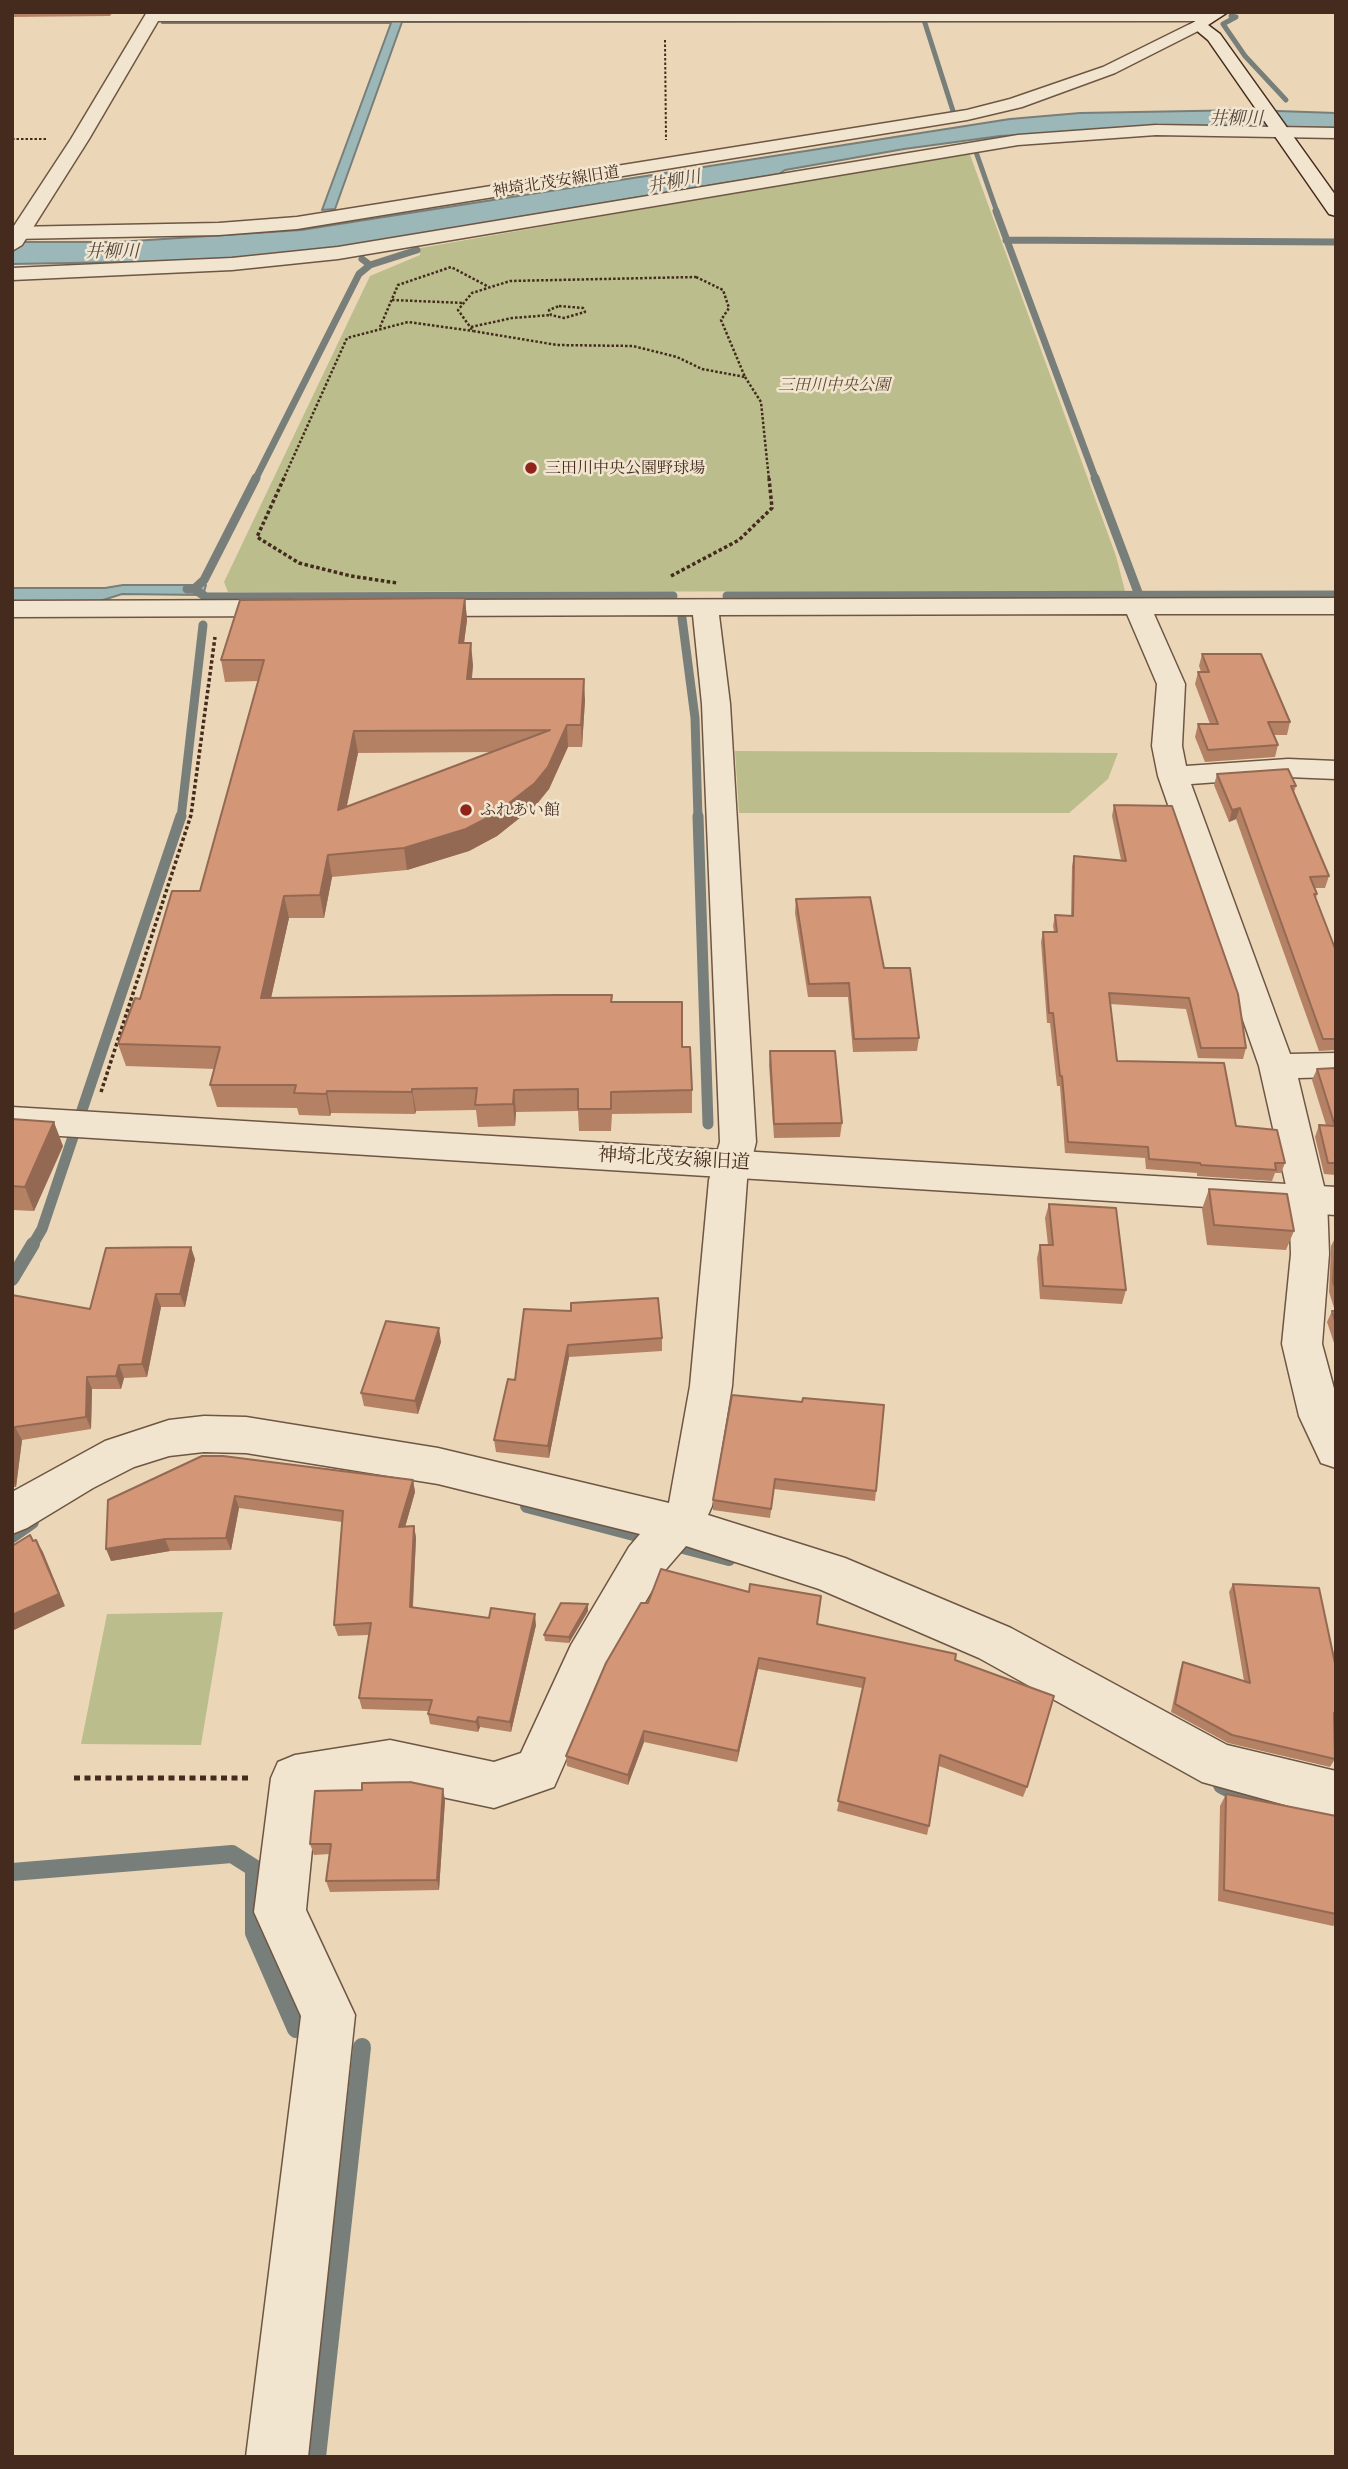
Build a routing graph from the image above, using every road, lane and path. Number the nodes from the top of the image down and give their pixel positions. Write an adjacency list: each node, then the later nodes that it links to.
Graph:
1 (665, 13): 2 (street); 3 (street)
2 (153, 14): 9 (street)
3 (1204, 17): 5 (street); 7 (street, 神埼北茂安線旧道)
4 (665, 36): 7 (path)
5 (1280, 131): 6 (street); 8 (street); 10 (street)
6 (1336, 134)
7 (667, 165): 9 (street, 神埼北茂安線旧道)
8 (1336, 210)
9 (15, 237)
10 (12, 274)
11 (490, 287): 12 (path); 13 (path); 17 (path)
12 (392, 300): 13 (path); 15 (path)
13 (464, 303): 16 (path)
14 (551, 315): 14 (path); 16 (path)
15 (380, 328): 16 (path); 19 (path)
16 (472, 329): 17 (path)
17 (745, 377): 18 (path)
18 (659, 577)
19 (404, 584)
20 (1137, 606): 21 (street); 22 (street); 29 (street)
21 (1328, 606): 27 (street)
22 (705, 607): 25 (street); 34 (street)
23 (219, 608): 24 (street); 26 (street); 33 (path)
24 (316, 608)
25 (386, 608)
26 (12, 609)
27 (1336, 633)
28 (1336, 770): 29 (street)
29 (1173, 776): 31 (street)
30 (1336, 1065): 31 (street)
31 (1277, 1066): 35 (street)
32 (12, 1120): 33 (street, 神埼北茂安線旧道)
33 (90, 1126): 34 (street, 神埼北茂安線旧道)
34 (734, 1162): 35 (street, 神埼北茂安線旧道); 38 (street)
35 (1322, 1200): 36 (street)
36 (1336, 1450)
37 (12, 1515): 38 (street)
38 (664, 1541): 40 (street); 41 (street)
39 (74, 1778): 40 (path)
40 (295, 1778): 42 (street)
41 (1336, 1795)
42 (277, 2457)

